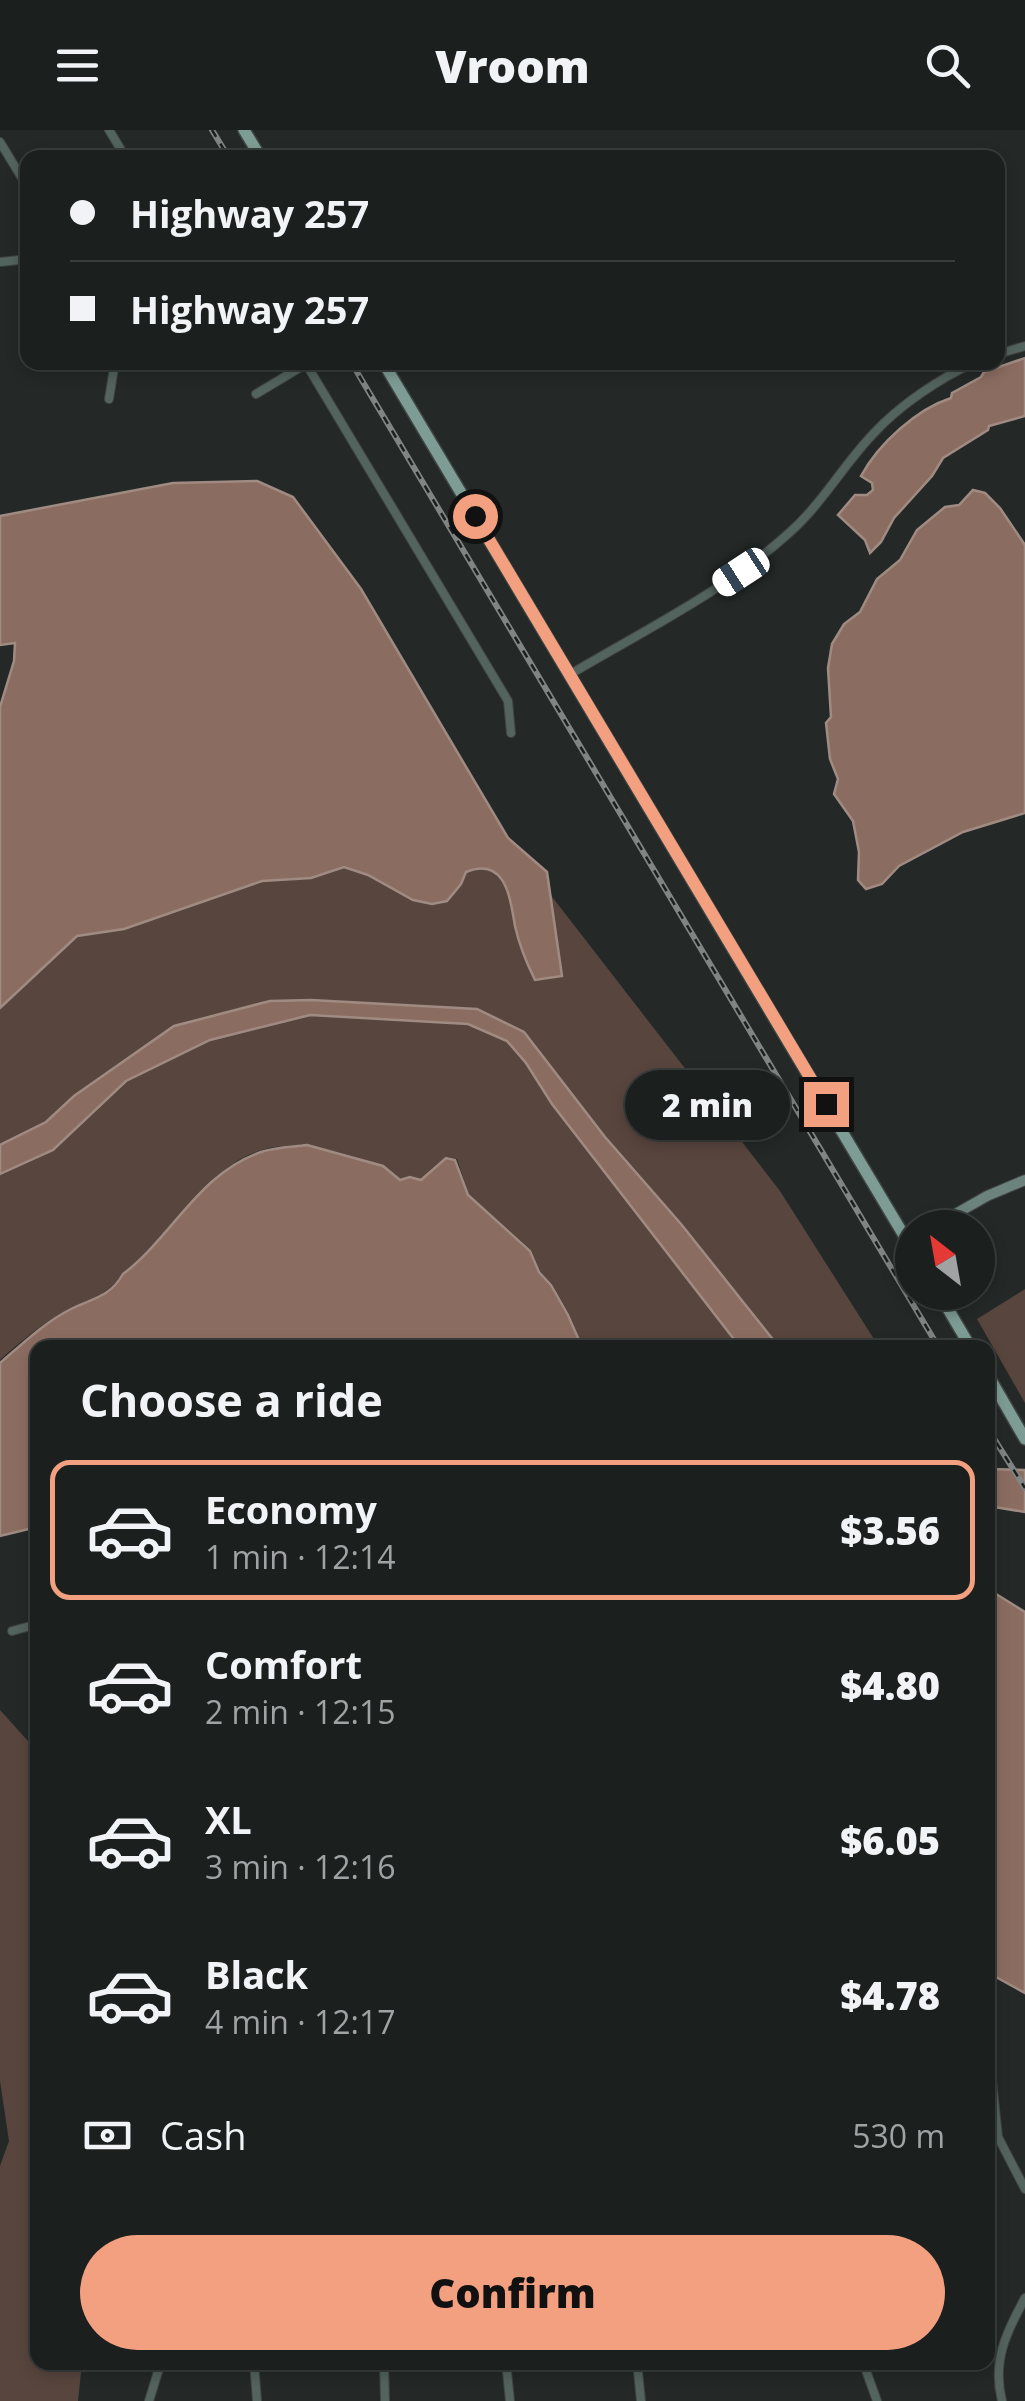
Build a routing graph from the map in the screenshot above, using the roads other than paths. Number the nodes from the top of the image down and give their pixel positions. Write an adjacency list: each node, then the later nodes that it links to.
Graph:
1 (0, 142): 2 (street)
2 (20, 175)
3 (114, 370): 9 (street)
4 (295, 370): 8 (street)
5 (310, 370): 11 (street)
6 (388, 370): 10 (main road)
7 (961, 370): 10 (street)
8 (256, 394)
9 (109, 399)
10 (570, 676): 14 (main road)
11 (511, 732)
12 (1025, 1180): 13 (street)
13 (962, 1210)
14 (895, 1216)
15 (949, 1310): 16 (main road)
16 (966, 1340)
17 (995, 1388): 18 (main road)
18 (1025, 1439)
19 (30, 1626): 20 (street)
20 (12, 1631)
21 (995, 2109): 22 (street)
22 (1025, 2189)
23 (1025, 2298): 36 (street)
24 (159, 2370): 30 (street)
25 (255, 2370): 31 (street)
26 (384, 2370): 32 (street)
27 (507, 2370): 33 (street)
28 (637, 2370): 34 (street)
29 (865, 2370): 35 (street)
30 (149, 2401)
31 (257, 2401)
32 (385, 2401)
33 (510, 2401)
34 (640, 2401)
35 (877, 2401)
36 (1002, 2401)

